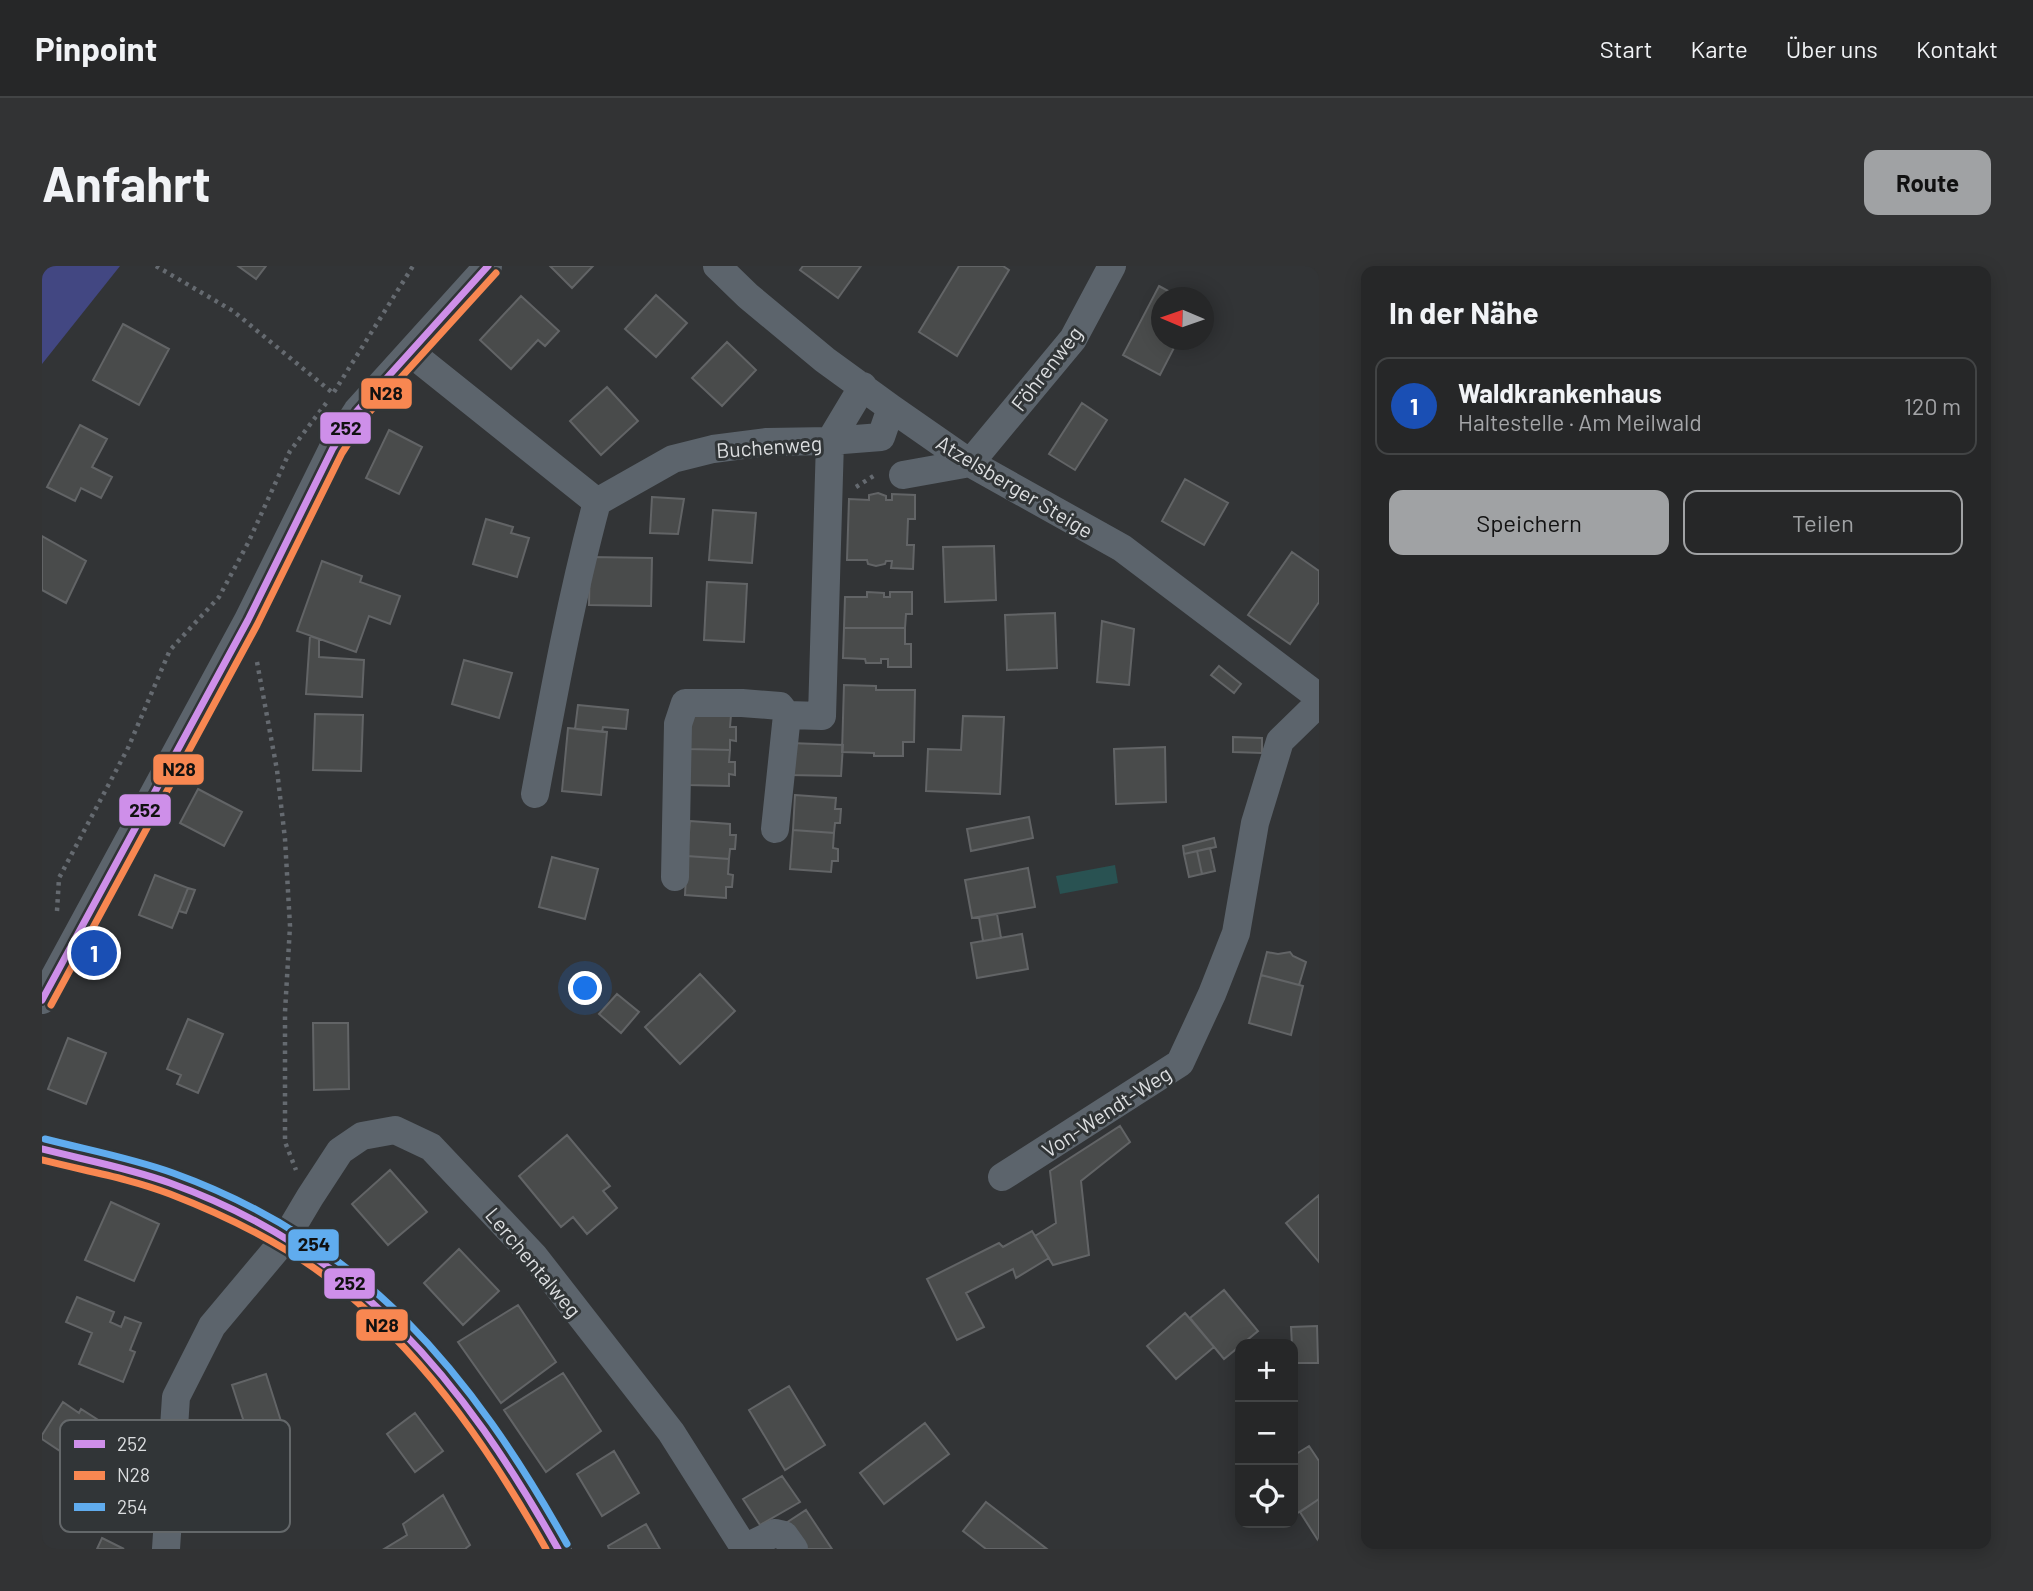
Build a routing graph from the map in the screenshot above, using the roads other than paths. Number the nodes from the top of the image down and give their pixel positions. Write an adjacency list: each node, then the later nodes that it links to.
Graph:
1 (488, 266): 4 (street)
2 (717, 266): 5 (street, Atzelsberger Steige)
3 (1112, 266): 8 (street, Föhrenweg)
4 (411, 353): 10 (street); 17 (street)
5 (863, 386): 6 (street, Atzelsberger Steige); 7 (street)
6 (891, 408): 7 (street, Buchenweg); 8 (street, Atzelsberger Steige)
7 (830, 442): 10 (street, Buchenweg); 13 (street)
8 (970, 463): 9 (street); 11 (street, Atzelsberger Steige)
9 (903, 475)
10 (597, 502): 14 (street)
11 (1319, 697)
12 (1319, 703): 19 (street, Von-Wendt-Weg)
13 (787, 715): 15 (street); 16 (street)
14 (535, 794)
15 (775, 829)
16 (675, 877)
17 (42, 1000)
18 (42, 1149): 20 (street)
19 (1002, 1177)
20 (285, 1239): 21 (street, Lerchentalweg); 22 (street, Lerchentalweg); 23 (street)
21 (174, 1420)
22 (743, 1546): 24 (street)
23 (558, 1549)
24 (794, 1549)

